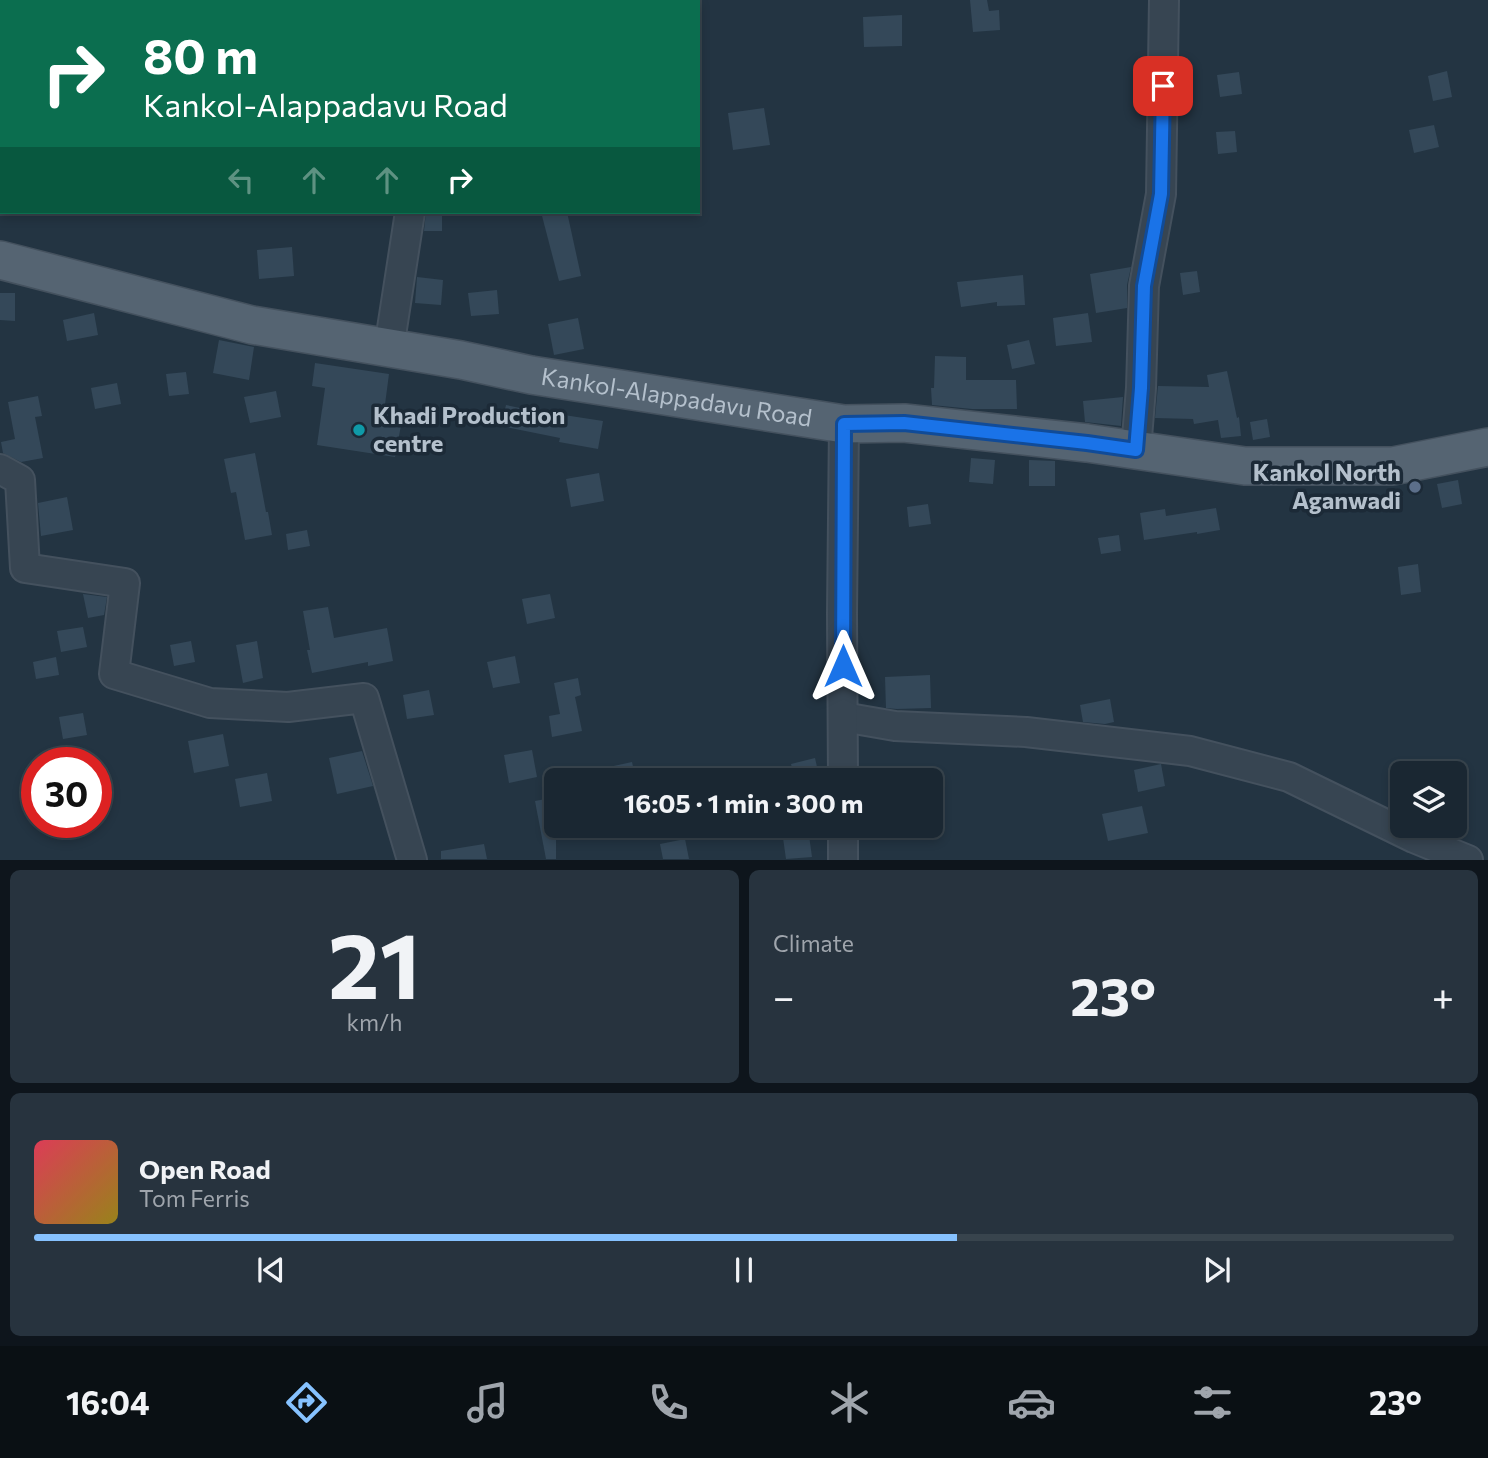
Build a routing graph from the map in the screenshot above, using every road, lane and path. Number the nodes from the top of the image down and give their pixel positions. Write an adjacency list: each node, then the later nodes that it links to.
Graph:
1 (1164, 0): 7 (street)
2 (410, 214): 4 (street)
3 (0, 260): 4 (main road, Kankol-Alappadavu Road)
4 (388, 348): 5 (main road, Kankol-Alappadavu Road)
5 (844, 424): 7 (main road, Kankol-Alappadavu Road); 9 (street)
6 (1488, 447): 7 (main road, Kankol-Alappadavu Road)
7 (1136, 450)
8 (0, 469): 12 (street)
9 (843, 717): 10 (street); 14 (street)
10 (843, 768)
11 (843, 838): 13 (street)
12 (412, 859)
13 (843, 859)
14 (1468, 859)

